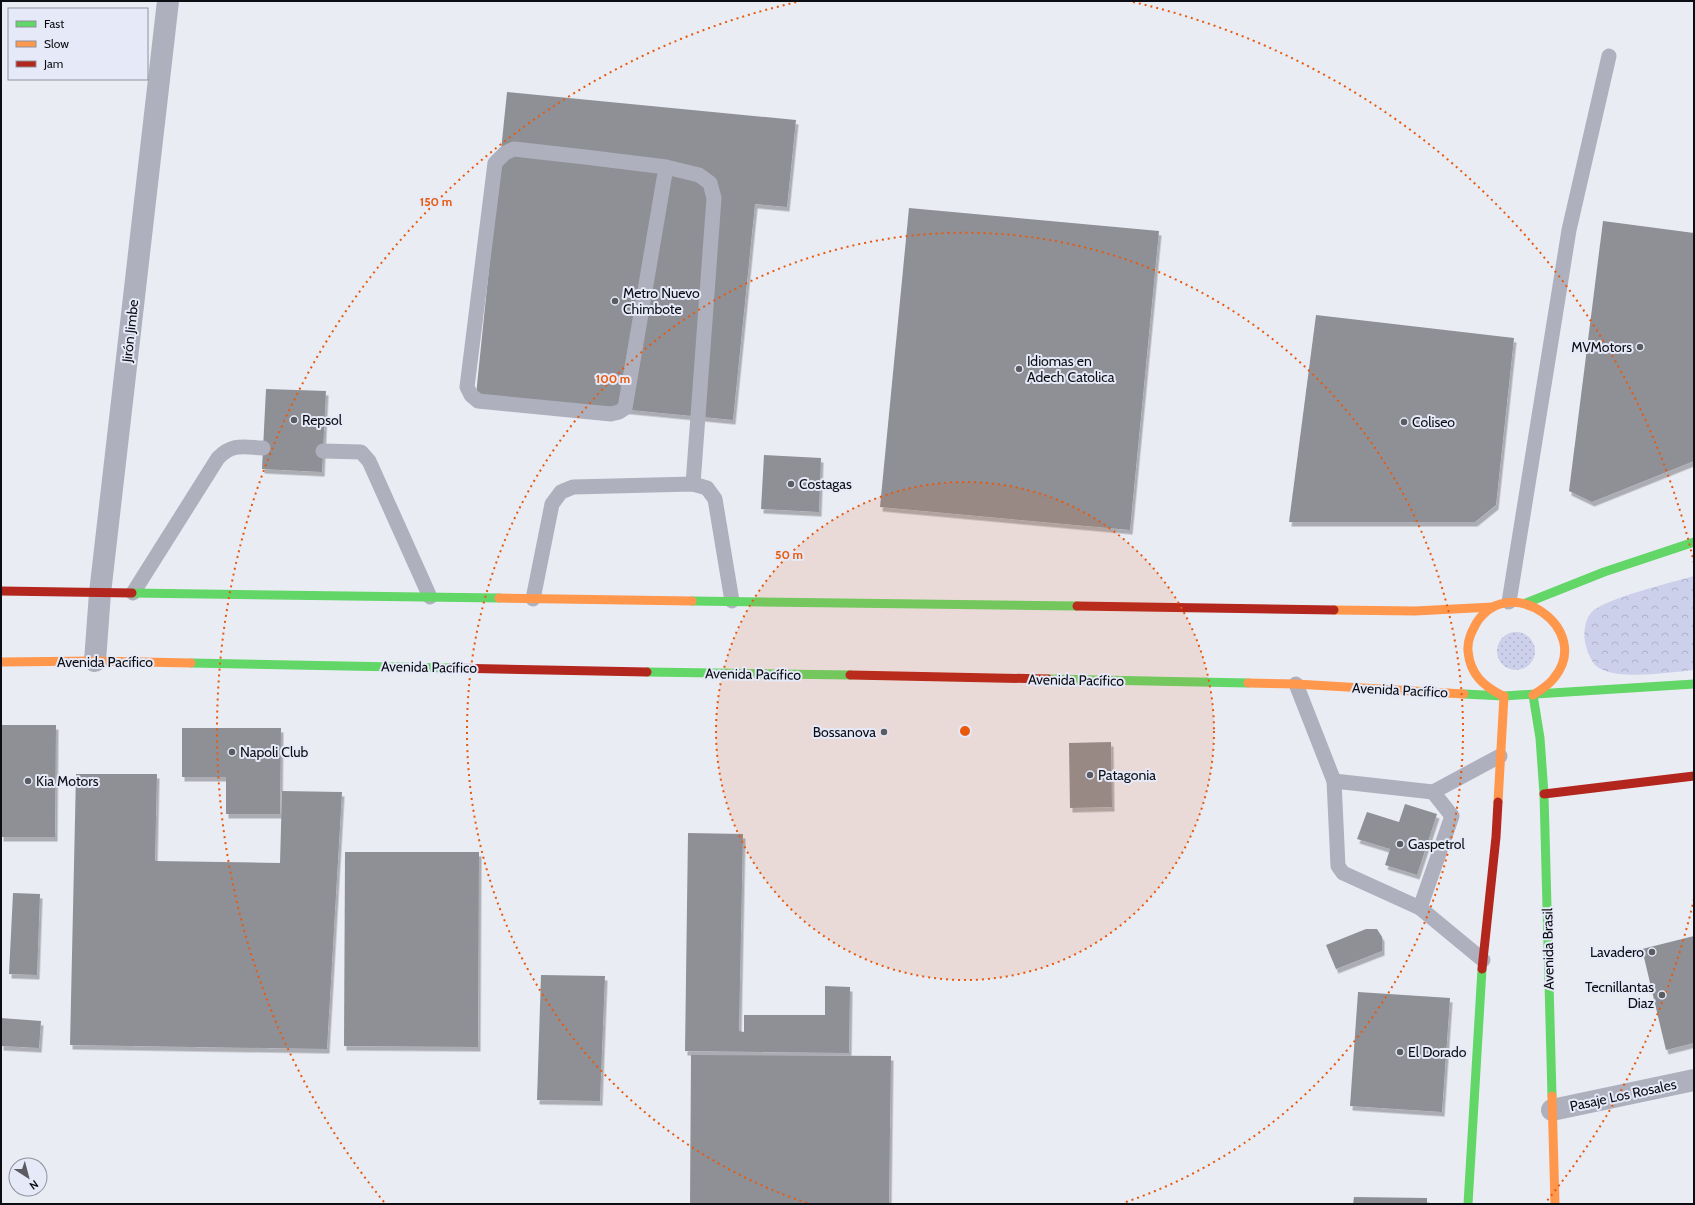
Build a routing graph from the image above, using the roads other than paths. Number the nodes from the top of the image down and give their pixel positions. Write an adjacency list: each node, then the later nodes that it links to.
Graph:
1 (168, 1): 9 (street, Jirón Jimbe)
2 (1609, 56): 14 (lane)
3 (666, 167): 3 (lane); 6 (lane)
4 (263, 448): 10 (lane)
5 (323, 451): 11 (lane)
6 (693, 484): 12 (lane); 13 (lane)
7 (1691, 542): 15 (main road)
8 (1, 592): 9 (main road)
9 (100, 593): 10 (main road); 17 (street, Jirón Jimbe)
10 (133, 593): 11 (main road)
11 (430, 597): 12 (main road)
12 (533, 598): 13 (main road)
13 (732, 601): 16 (main road)
14 (1509, 602): 15 (main road); 16 (main road)
15 (1526, 603): 21 (main road)
16 (1493, 607): 22 (main road)
17 (95, 661): 18 (main road, Avenida Pacífico); 19 (main road, Avenida Pacífico)
18 (1, 662)
19 (1296, 684): 22 (main road, Avenida Pacífico); 25 (lane)
20 (1694, 684): 21 (main road)
21 (1533, 695): 22 (main road); 27 (main road, Avenida Brasil)
22 (1504, 696): 23 (main road)
23 (1500, 756): 26 (lane); 29 (main road)
24 (1694, 776): 27 (main road)
25 (1334, 781): 26 (lane); 28 (lane)
26 (1433, 792): 28 (lane)
27 (1544, 794): 31 (main road, Avenida Brasil)
28 (1420, 908): 29 (lane)
29 (1483, 960): 32 (main road)
30 (1694, 1080): 31 (street, Pasaje Los Rosales)
31 (1552, 1110): 33 (main road, Avenida Brasil)
32 (1468, 1204)
33 (1555, 1204)

